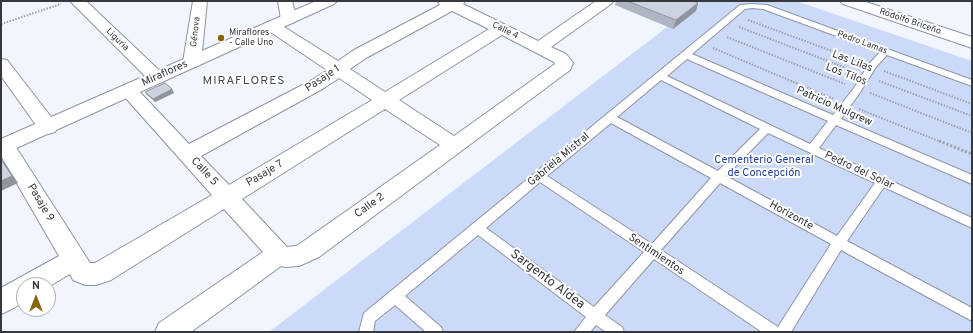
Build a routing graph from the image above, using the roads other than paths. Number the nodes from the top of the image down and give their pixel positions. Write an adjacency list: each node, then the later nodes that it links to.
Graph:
1 (200, 1): 15 (street, Génova)
2 (285, 1): 9 (street)
3 (329, 1): 9 (street, Miraflores)
4 (848, 1): 11 (street, Rodolfo Briceño)
5 (69, 2): 20 (street, Liguria)
6 (451, 2): 10 (street, Calle 4); 18 (street, Pasaje 1)
7 (598, 3): 12 (street)
8 (752, 6): 13 (lane, Pedro Lamas); 14 (lane, Gabriela Mistral)
9 (280, 23): 15 (street, Miraflores); 18 (street)
10 (501, 29): 12 (street, Calle 4); 23 (street, Pasaje 7)
11 (972, 43)
12 (539, 48): 16 (street, Calle 4)
13 (885, 52): 21 (lane, Pedro Lamas); 25 (lane)
14 (686, 55): 19 (lane, Gabriela Mistral); 25 (lane, Patricio Mulgrew)
15 (192, 62): 20 (street, Miraflores)
16 (564, 63): 28 (street, Calle 2)
17 (1, 64): 26 (street)
18 (339, 69): 23 (street); 31 (street, Pasaje 1)
19 (660, 76): 24 (lane, Gabriela Mistral); 27 (lane, Pedro del Solar)
20 (157, 78): 22 (street, Miraflores)
21 (972, 83)
22 (129, 91): 26 (street, Miraflores); 31 (street, Calle 5)
23 (385, 100): 28 (street); 36 (street, Pasaje 7)
24 (610, 118): 32 (lane, Gabriela Mistral); 33 (lane, Horizonte)
25 (835, 120): 30 (lane); 34 (lane, Patricio Mulgrew)
26 (48, 127): 29 (street, Miraflores)
27 (766, 128): 30 (lane, Pedro del Solar); 33 (lane)
28 (454, 145): 41 (street, Calle 2)
29 (3, 147): 42 (street, Pasaje 9)
30 (812, 149): 35 (lane, Pedro del Solar)
31 (187, 154): 36 (street, Calle 5)
32 (539, 176): 38 (lane, Gabriela Mistral); 40 (lane, Sentimientos)
33 (719, 177): 39 (lane, Horizonte); 40 (lane)
34 (972, 180)
35 (882, 182): 37 (lane, Pedro del Solar); 39 (lane)
36 (226, 197): 41 (street, Calle 5); 42 (street, Pasaje 7)
37 (972, 224)
38 (477, 228): 45 (lane, Gabriela Mistral); 48 (lane, Sargento Aldea)
39 (839, 242): 47 (lane, Horizonte); 55 (lane)
40 (652, 252): 48 (lane); 54 (lane, Sentimientos)
41 (279, 254): 49 (street)
42 (75, 259): 43 (street)
43 (44, 277)
44 (16, 293): 46 (street)
45 (395, 296): 50 (lane, Gabriela Mistral); 51 (lane)
46 (1, 302)
47 (972, 315)
48 (596, 316): 52 (lane); 53 (lane, Sargento Aldea)
49 (169, 332)
50 (366, 332)
51 (436, 332)
52 (581, 332)
53 (617, 332)
54 (774, 332)
55 (783, 332)

